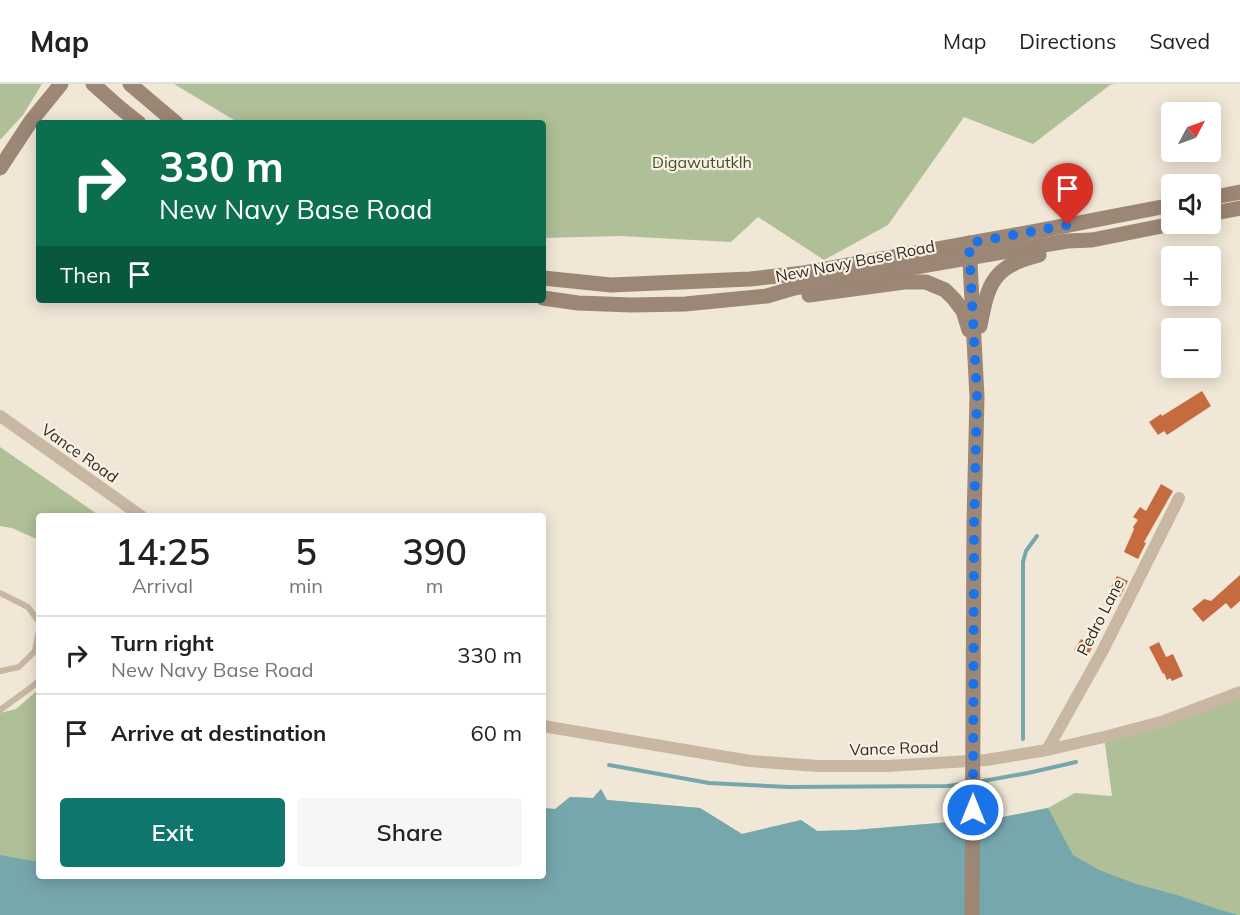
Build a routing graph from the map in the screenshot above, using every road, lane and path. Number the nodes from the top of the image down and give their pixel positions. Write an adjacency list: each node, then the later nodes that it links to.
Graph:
1 (93, 84): 4 (main road)
2 (130, 84): 5 (main road)
3 (57, 87): 6 (main road)
4 (135, 120)
5 (172, 120)
6 (0, 168)
7 (1240, 192): 8 (main road)
8 (1221, 196)
9 (1161, 207): 14 (main road, New Navy Base Road)
10 (1240, 208): 11 (main road)
11 (1221, 212)
12 (1161, 226): 13 (main road, New Navy Base Road)
13 (1092, 240): 14 (main road, New Navy Base Road); 18 (main road)
14 (970, 250): 15 (main road, New Navy Base Road); 16 (main road, New Navy Base Road); 18 (main road)
15 (546, 278)
16 (767, 296): 17 (main road, New Navy Base Road); 18 (main road)
17 (546, 298)
18 (975, 347): 31 (main road)
19 (0, 416): 21 (street, Vance Road)
20 (1179, 498): 30 (street, Pedro Lane)
21 (137, 513)
22 (0, 593): 23 (lane)
23 (36, 618)
24 (36, 646): 25 (lane)
25 (0, 671)
26 (36, 683): 28 (lane)
27 (1240, 692): 30 (street, Vance Road)
28 (0, 710)
29 (546, 727): 30 (street, Vance Road)
30 (1047, 750)
31 (972, 915)

